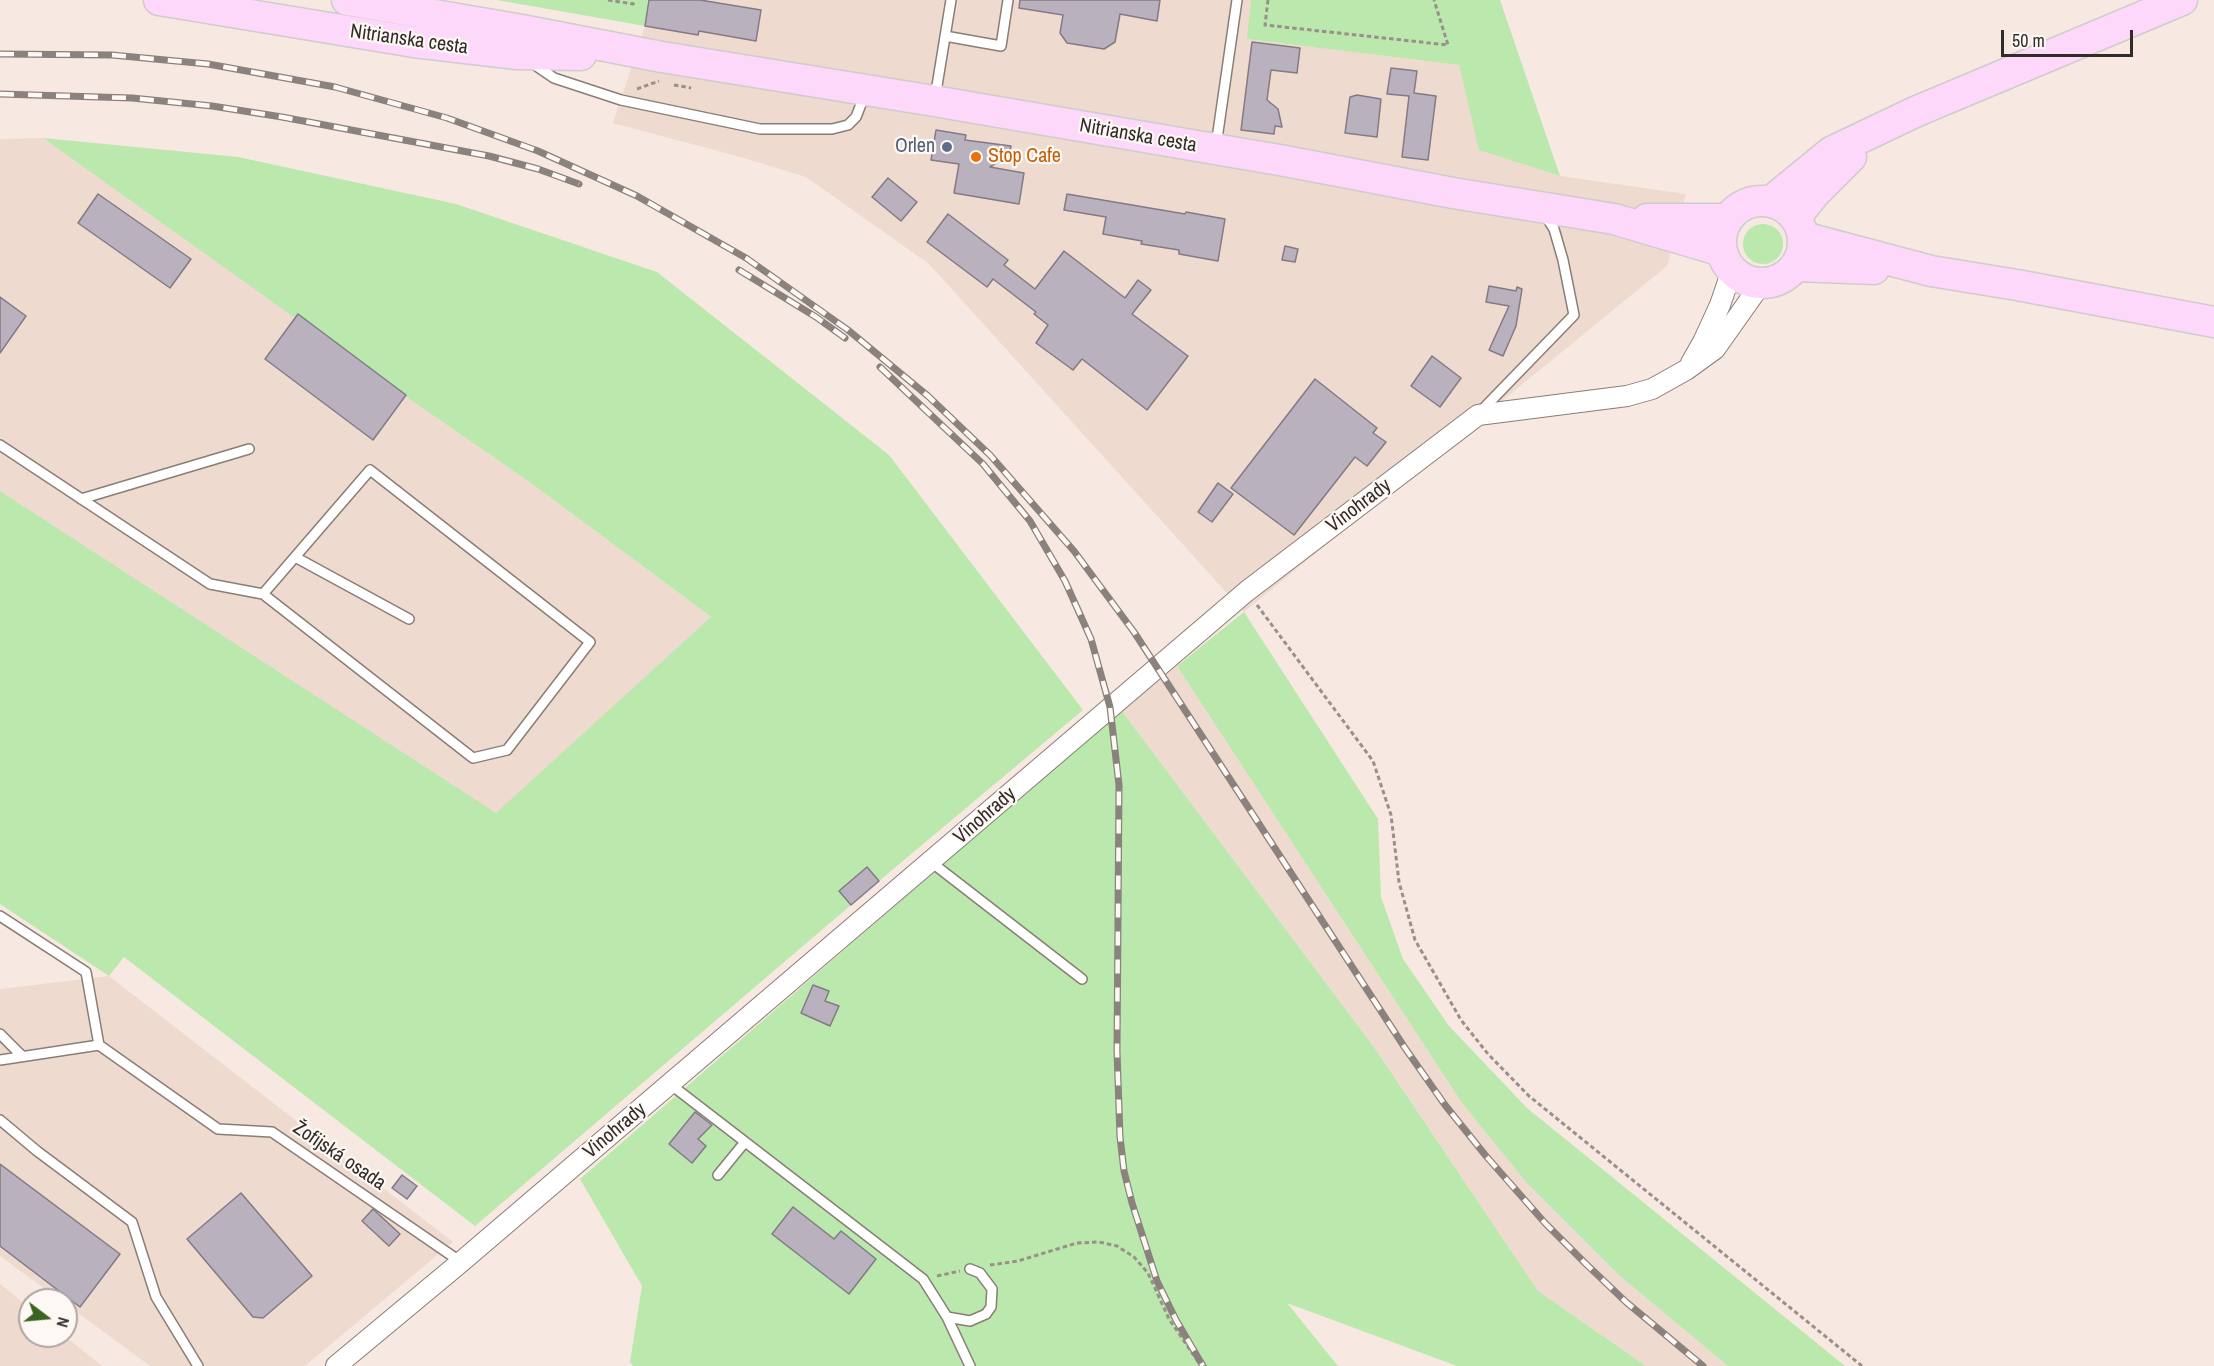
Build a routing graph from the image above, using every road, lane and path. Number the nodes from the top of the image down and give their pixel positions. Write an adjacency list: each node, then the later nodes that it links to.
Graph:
1 (159, 0): 12 (main road, Nitrianska cesta)
2 (347, 0): 13 (main road, Nitrianska cesta)
3 (608, 0): 4 (path)
4 (635, 0)
5 (951, 0): 11 (lane)
6 (1008, 0): 11 (lane)
7 (1237, 0): 19 (lane)
8 (1268, 0): 9 (path)
9 (1434, 0)
10 (2182, 0): 18 (main road)
11 (945, 36): 17 (lane)
12 (517, 54): 13 (main road, Nitrianska cesta); 16 (lane)
13 (662, 57): 15 (main road, Nitrianska cesta)
14 (691, 88): 16 (path)
15 (867, 90): 16 (lane); 17 (main road, Nitrianska cesta)
16 (612, 97)
17 (934, 101): 19 (main road, Nitrianska cesta)
18 (1887, 126): 20 (main road); 24 (main road)
19 (1216, 149): 21 (main road, Nitrianska cesta)
20 (1770, 202): 23 (main road); 24 (main road)
21 (1541, 208): 22 (main road, Nitrianska cesta); 29 (lane)
22 (1614, 219): 23 (main road, Nitrianska cesta); 25 (main road, Nitrianska cesta)
23 (1728, 219): 25 (main road)
24 (1798, 240): 26 (main road); 27 (main road)
25 (1727, 261): 26 (main road); 28 (street)
26 (1761, 284): 28 (street)
27 (2214, 322)
28 (1686, 370): 29 (street)
29 (1478, 415): 34 (street, Vinohrady)
30 (0, 445): 32 (lane)
31 (249, 449): 32 (lane)
32 (81, 499): 35 (lane)
33 (295, 557): 35 (lane); 35 (lane); 36 (lane)
34 (1247, 591): 37 (street, Vinohrady); 56 (path)
35 (263, 594)
36 (409, 619)
37 (932, 862): 39 (lane); 44 (street, Vinohrady)
38 (0, 916): 41 (lane)
39 (1082, 979)
40 (0, 1034): 42 (lane)
41 (99, 1044): 42 (lane); 48 (lane, Žofijská osada)
42 (22, 1056): 43 (lane)
43 (0, 1060)
44 (670, 1084): 46 (lane); 48 (street, Vinohrady)
45 (0, 1120): 52 (lane)
46 (745, 1142): 47 (lane); 50 (lane)
47 (718, 1175)
48 (461, 1262): 53 (street, Vinohrady)
49 (970, 1269): 50 (path); 51 (lane); 55 (path)
50 (923, 1279): 51 (lane)
51 (947, 1317): 54 (lane)
52 (198, 1366)
53 (336, 1366)
54 (970, 1366)
55 (1201, 1366)
56 (1862, 1366)

